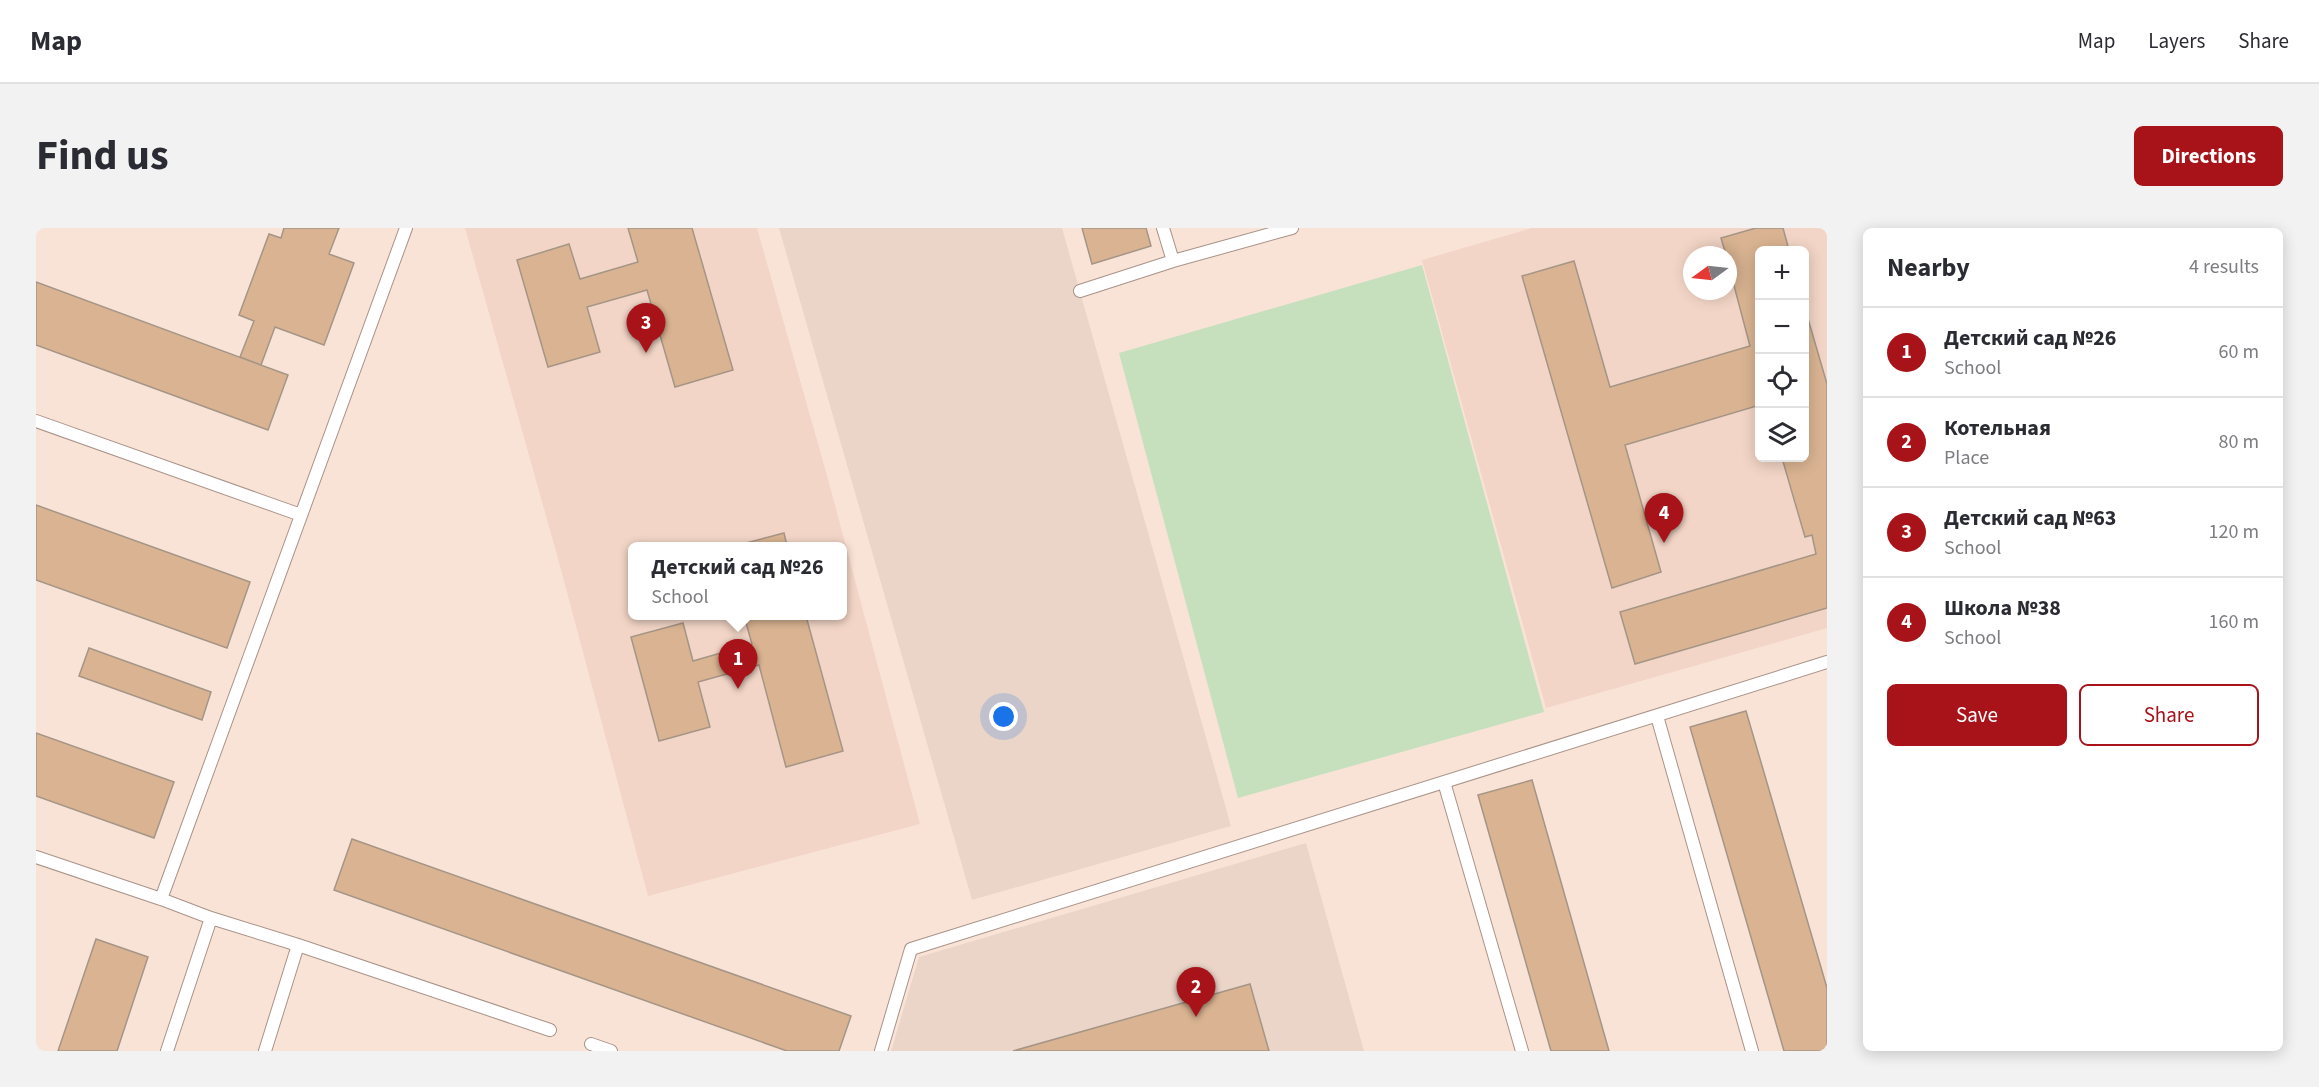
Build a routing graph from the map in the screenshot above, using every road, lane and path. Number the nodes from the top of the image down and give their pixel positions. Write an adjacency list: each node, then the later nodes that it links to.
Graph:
1 (406, 228): 7 (lane)
2 (1163, 228): 4 (lane)
3 (1292, 228): 4 (lane)
4 (1173, 261): 5 (lane)
5 (1080, 291)
6 (36, 421): 7 (lane)
7 (301, 515): 12 (lane)
8 (1827, 662): 9 (lane)
9 (1657, 716): 10 (lane); 22 (lane)
10 (1444, 782): 20 (lane); 21 (lane)
11 (36, 857): 12 (lane)
12 (161, 899): 13 (lane)
13 (211, 918): 14 (lane); 17 (lane)
14 (298, 945): 15 (lane); 18 (lane)
15 (550, 1030)
16 (591, 1044): 19 (lane)
17 (168, 1051)
18 (265, 1051)
19 (611, 1051)
20 (881, 1051)
21 (1522, 1051)
22 (1752, 1051)

